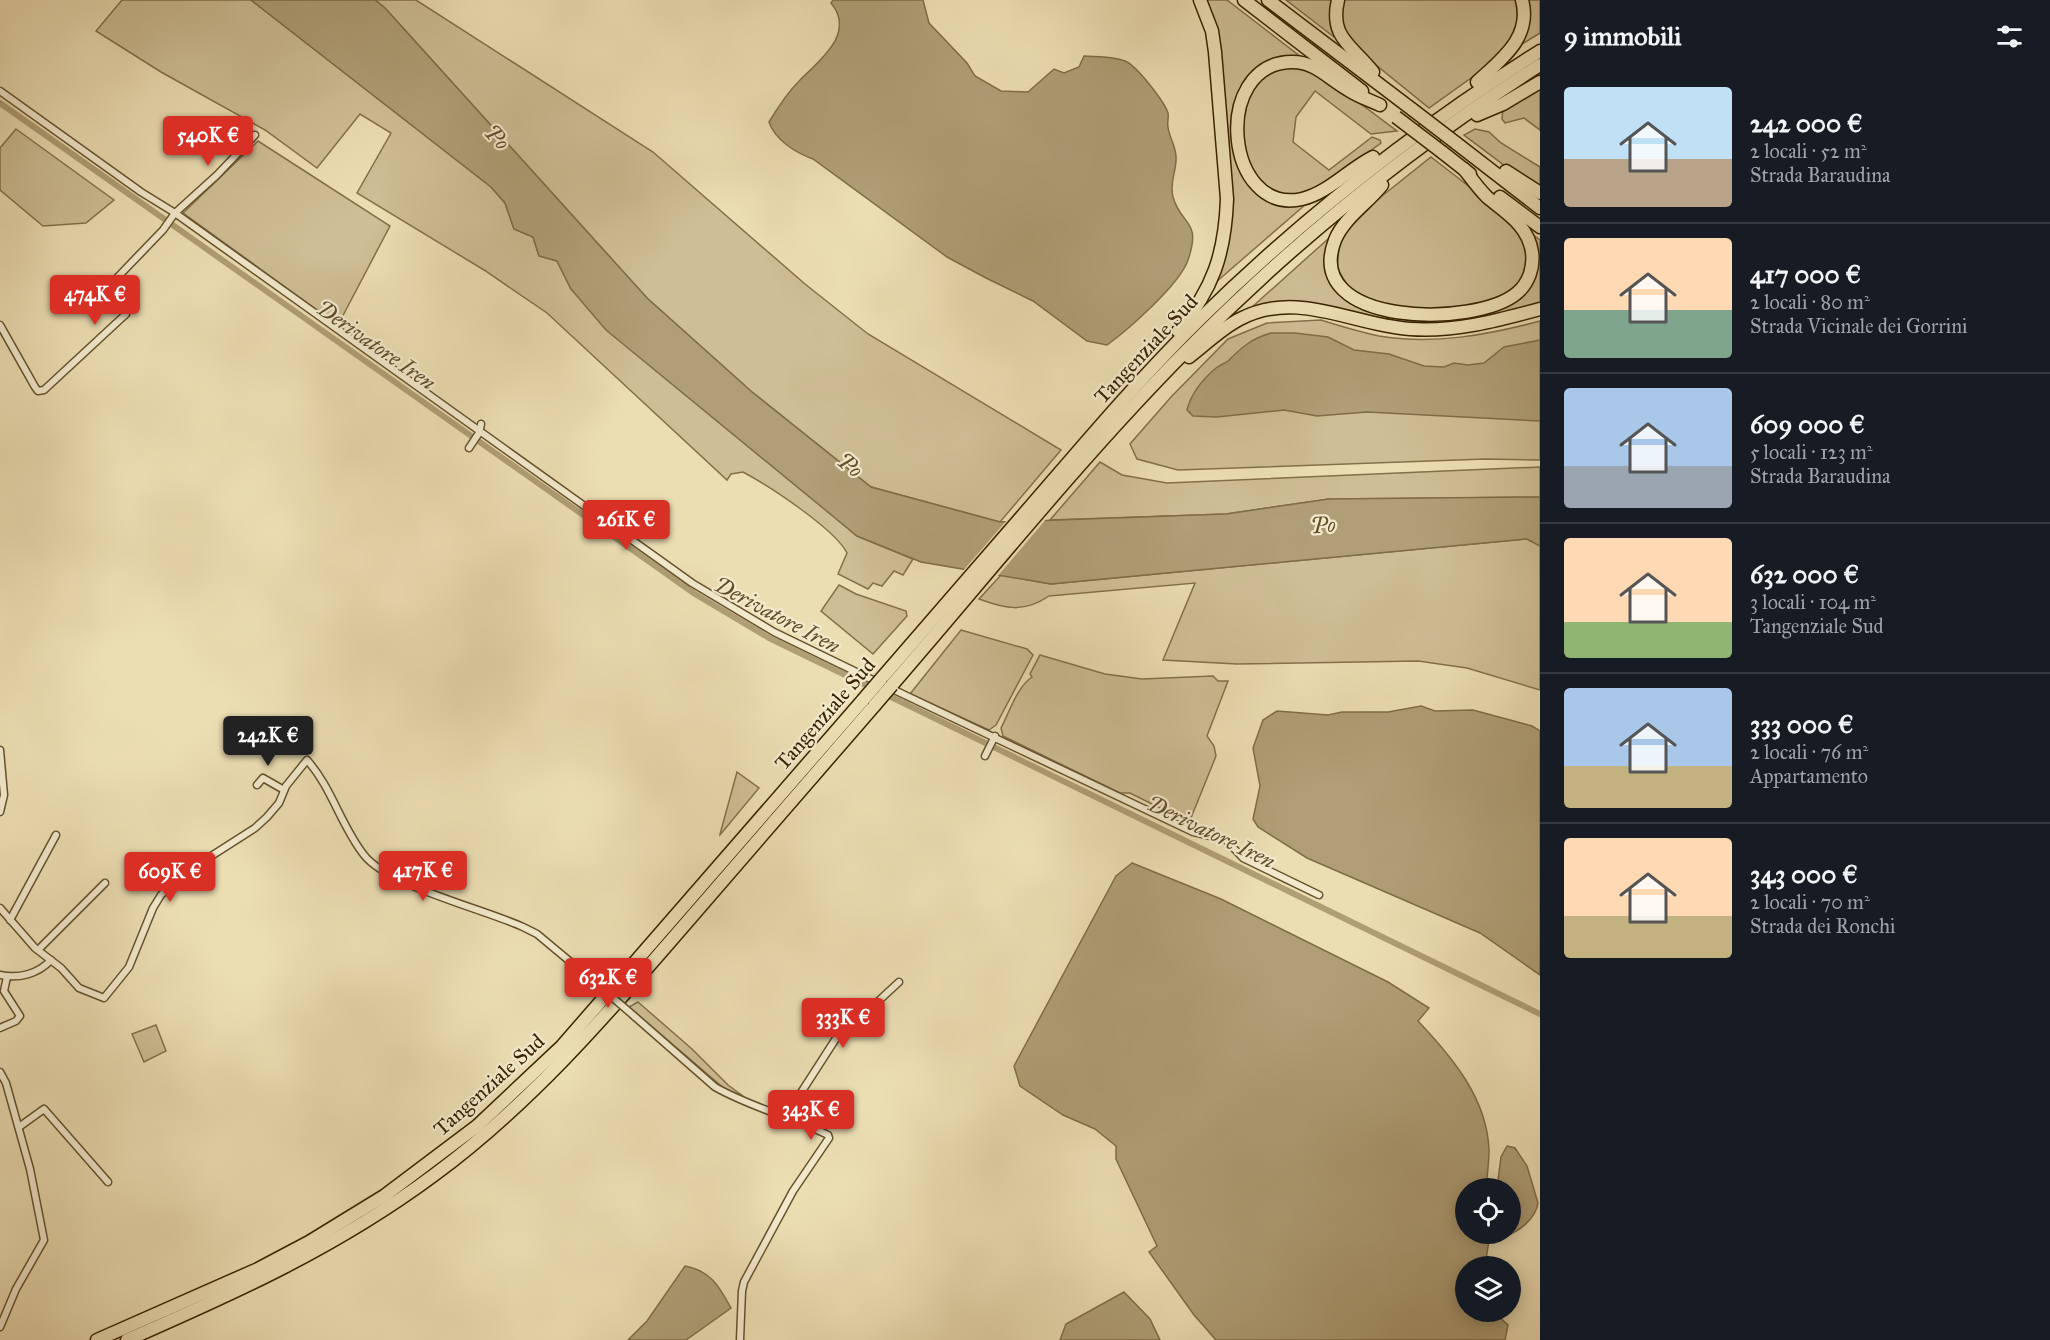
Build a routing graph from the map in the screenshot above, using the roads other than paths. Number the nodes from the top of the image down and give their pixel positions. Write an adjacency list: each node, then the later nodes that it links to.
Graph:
1 (1200, 0): 28 (highway)
2 (1244, 0): 13 (highway)
3 (1268, 0): 11 (highway)
4 (1338, 0): 11 (highway)
5 (1522, 0): 9 (highway)
6 (1540, 42): 9 (highway)
7 (1540, 51): 23 (highway, Tangenziale Sud)
8 (1540, 65): 14 (highway); 28 (highway, Tangenziale Sud)
9 (1478, 81): 17 (highway)
10 (1540, 82): 14 (highway)
11 (1379, 83): 16 (highway, bridge)
12 (0, 91): 22 (street)
13 (1380, 105): 17 (highway); 18 (highway, bridge)
14 (1477, 115): 19 (highway)
15 (255, 135): 22 (street)
16 (1470, 153): 20 (highway); 21 (highway)
17 (1373, 157): 23 (highway)
18 (1464, 169): 19 (highway); 24 (highway)
19 (1383, 185): 27 (highway)
20 (1540, 193)
21 (1540, 208)
22 (175, 213): 26 (street); 29 (street)
23 (1305, 222): 28 (highway, Tangenziale Sud)
24 (1540, 227)
25 (1540, 309): 27 (highway)
26 (0, 325)
27 (1189, 357): 28 (highway)
28 (1134, 397): 30 (highway, Tangenziale Sud)
29 (480, 429): 31 (street); 34 (street)
30 (1093, 443): 32 (highway, Tangenziale Sud); 32 (highway, Tangenziale Sud)
31 (470, 448)
32 (886, 682): 33 (highway, Tangenziale Sud, bridge)
33 (868, 703): 55 (highway, Tangenziale Sud); 56 (highway, Tangenziale Sud)
34 (995, 736): 36 (street); 42 (street)
35 (0, 750): 39 (street)
36 (985, 756)
37 (257, 785): 38 (street)
38 (284, 790): 46 (street); 51 (street, bridge)
39 (0, 812)
40 (56, 835): 44 (street)
41 (105, 882): 45 (street)
42 (1319, 895)
43 (0, 908): 44 (street)
44 (10, 920): 45 (street)
45 (38, 951): 46 (street)
46 (51, 960): 47 (street)
47 (3, 976): 49 (street)
48 (899, 982): 51 (street)
49 (0, 1028)
50 (0, 1072): 52 (street)
51 (786, 1116): 57 (street)
52 (19, 1127): 53 (street); 54 (street)
53 (108, 1182)
54 (0, 1327)
55 (97, 1340)
56 (127, 1340)
57 (740, 1340)

